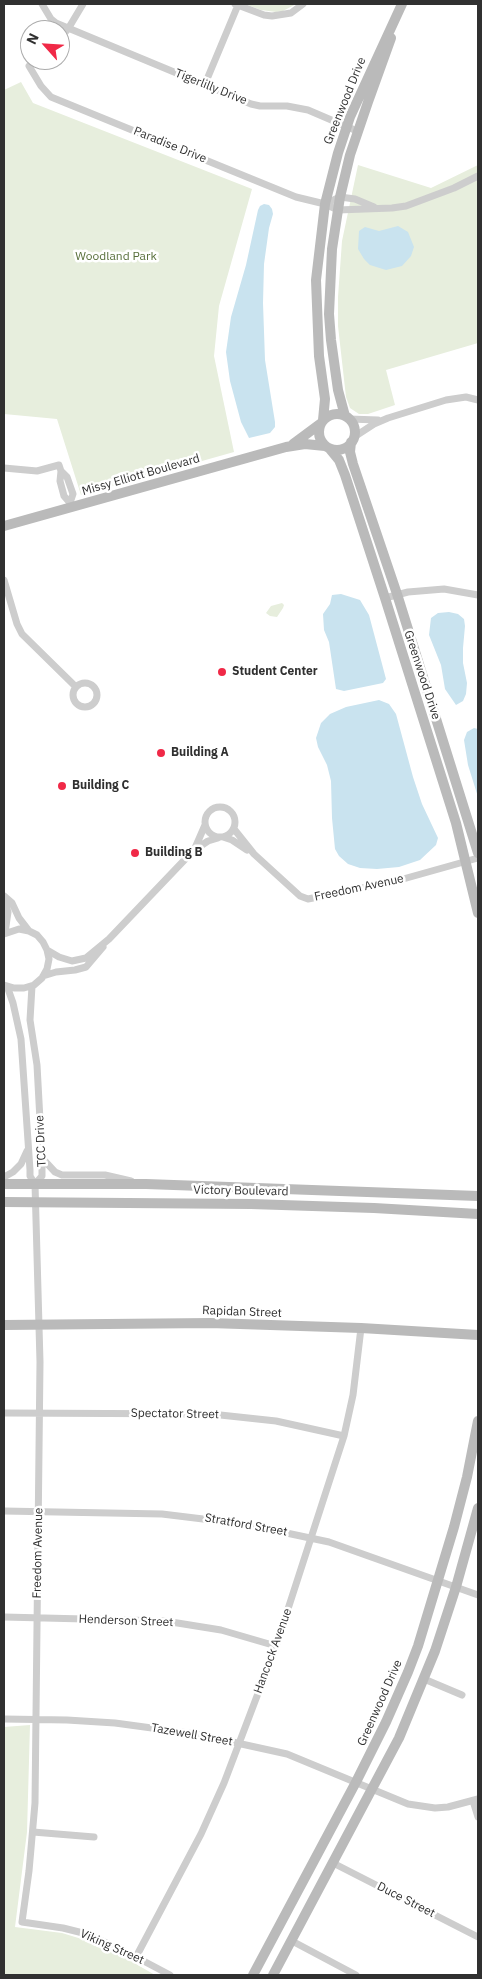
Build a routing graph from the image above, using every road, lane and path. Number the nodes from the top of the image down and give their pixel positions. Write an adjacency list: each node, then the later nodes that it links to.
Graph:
1 (42, 4): 7 (street, Tigerlilly Drive)
2 (73, 4): 5 (street)
3 (303, 4): 6 (street)
4 (402, 4): 12 (street, Greenwood Drive); 13 (street, Greenwood Drive)
5 (82, 5): 8 (street)
6 (236, 5): 11 (street)
7 (53, 20)
8 (70, 26)
9 (70, 28): 11 (street, Tigerlilly Drive)
10 (31, 70): 16 (street, Paradise Drive)
11 (205, 84): 12 (street, Tigerlilly Drive)
12 (347, 126): 13 (street, Tigerlilly Drive); 16 (street, Greenwood Drive)
13 (357, 132): 15 (street, Greenwood Drive)
14 (478, 176): 17 (street)
15 (340, 196): 16 (street); 17 (street); 18 (street, Greenwood Drive)
16 (325, 204): 18 (street, Paradise Drive); 22 (street, Greenwood Drive)
17 (375, 207): 18 (street)
18 (338, 210): 20 (street, Greenwood Drive)
19 (478, 400): 21 (street)
20 (347, 418): 21 (street); 22 (street); 23 (street)
21 (388, 418): 23 (street)
22 (322, 422): 24 (street, Missy Elliott Boulevard); 25 (street)
23 (353, 440): 25 (street); 30 (street, Greenwood Drive)
24 (286, 447): 25 (street, Missy Elliott Boulevard); 27 (street, Missy Elliott Boulevard)
25 (327, 447): 32 (street, Greenwood Drive)
26 (4, 468): 27 (street)
27 (71, 505): 28 (street, Missy Elliott Boulevard)
28 (4, 526)
29 (4, 580): 33 (street)
30 (397, 594): 31 (street); 32 (street); 38 (street, Greenwood Drive)
31 (478, 595)
32 (385, 598): 41 (street, Greenwood Drive)
33 (76, 687)
34 (205, 825): 35 (street, Freedom Avenue); 36 (street, Freedom Avenue); 37 (street, Freedom Avenue)
35 (234, 829): 36 (street, Freedom Avenue); 39 (street, Freedom Avenue)
36 (221, 838): 37 (street, Freedom Avenue); 39 (street, Freedom Avenue)
37 (193, 851): 47 (street, Freedom Avenue)
38 (478, 853)
39 (254, 854): 41 (street, Freedom Avenue)
40 (478, 858): 41 (street, Freedom Avenue)
41 (466, 861): 44 (street, Greenwood Drive)
42 (4, 896): 45 (street)
43 (4, 901): 46 (street)
44 (478, 913)
45 (29, 931): 46 (street); 48 (street)
46 (4, 934)
47 (109, 938): 48 (street, Freedom Avenue); 49 (street, Freedom Avenue)
48 (48, 950): 49 (street)
49 (43, 976): 51 (street)
50 (5, 985): 51 (street); 52 (street, TCC Drive)
51 (32, 986): 53 (street, TCC Drive)
52 (28, 1148): 54 (street); 56 (street, TCC Drive)
53 (42, 1158): 56 (street, TCC Drive); 57 (street)
54 (4, 1177)
55 (4, 1184): 56 (street, Victory Boulevard)
56 (35, 1184): 57 (street, Victory Boulevard); 59 (street, Freedom Avenue)
57 (146, 1184): 58 (street, Victory Boulevard)
58 (478, 1196)
59 (35, 1201): 60 (street, Victory Boulevard); 61 (street, Victory Boulevard); 62 (street, Freedom Avenue)
60 (4, 1202)
61 (478, 1214)
62 (39, 1324): 63 (street, Rapidan Street); 64 (street, Rapidan Street); 66 (street, Freedom Avenue)
63 (4, 1325)
64 (361, 1328): 65 (street, Rapidan Street); 69 (street, Hancock Avenue)
65 (478, 1335)
66 (40, 1412): 67 (street, Spectator Street); 69 (street, Spectator Street); 72 (street, Freedom Avenue)
67 (4, 1413)
68 (478, 1421): 74 (street, Greenwood Drive)
69 (344, 1436): 73 (street, Hancock Avenue)
70 (478, 1508): 75 (street)
71 (4, 1511): 72 (street, Stratford Street)
72 (38, 1511): 73 (street, Stratford Street); 78 (street, Freedom Avenue)
73 (311, 1537): 74 (street, Stratford Street); 79 (street, Hancock Avenue)
74 (439, 1581): 75 (street, Stratford Street); 85 (street, Greenwood Drive)
75 (456, 1587): 76 (street, Stratford Street); 80 (street)
76 (478, 1595)
77 (4, 1617): 78 (street, Henderson Street)
78 (37, 1618): 79 (street, Henderson Street); 83 (street, Freedom Avenue)
79 (276, 1646): 84 (street, Hancock Avenue)
80 (424, 1679): 81 (street); 86 (street)
81 (462, 1695)
82 (4, 1719): 83 (street, Tazewell Street)
83 (36, 1719): 84 (street, Tazewell Street); 89 (street, Freedom Avenue)
84 (239, 1743): 85 (street, Tazewell Street); 95 (street, Hancock Avenue)
85 (356, 1782): 86 (street, Tazewell Street); 97 (street, Greenwood Drive)
86 (373, 1789): 87 (street, Tazewell Street); 91 (street)
87 (476, 1800): 88 (street)
88 (478, 1817)
89 (32, 1832): 90 (street); 92 (street, Freedom Avenue)
90 (94, 1837)
91 (334, 1863): 93 (street, Duce Street); 94 (street)
92 (22, 1922): 95 (street, Viking Street)
93 (478, 1936)
94 (292, 1941): 98 (street); 99 (street)
95 (136, 1957): 96 (street, Viking Street)
96 (170, 1975)
97 (253, 1975)
98 (273, 1975)
99 (356, 1975)

